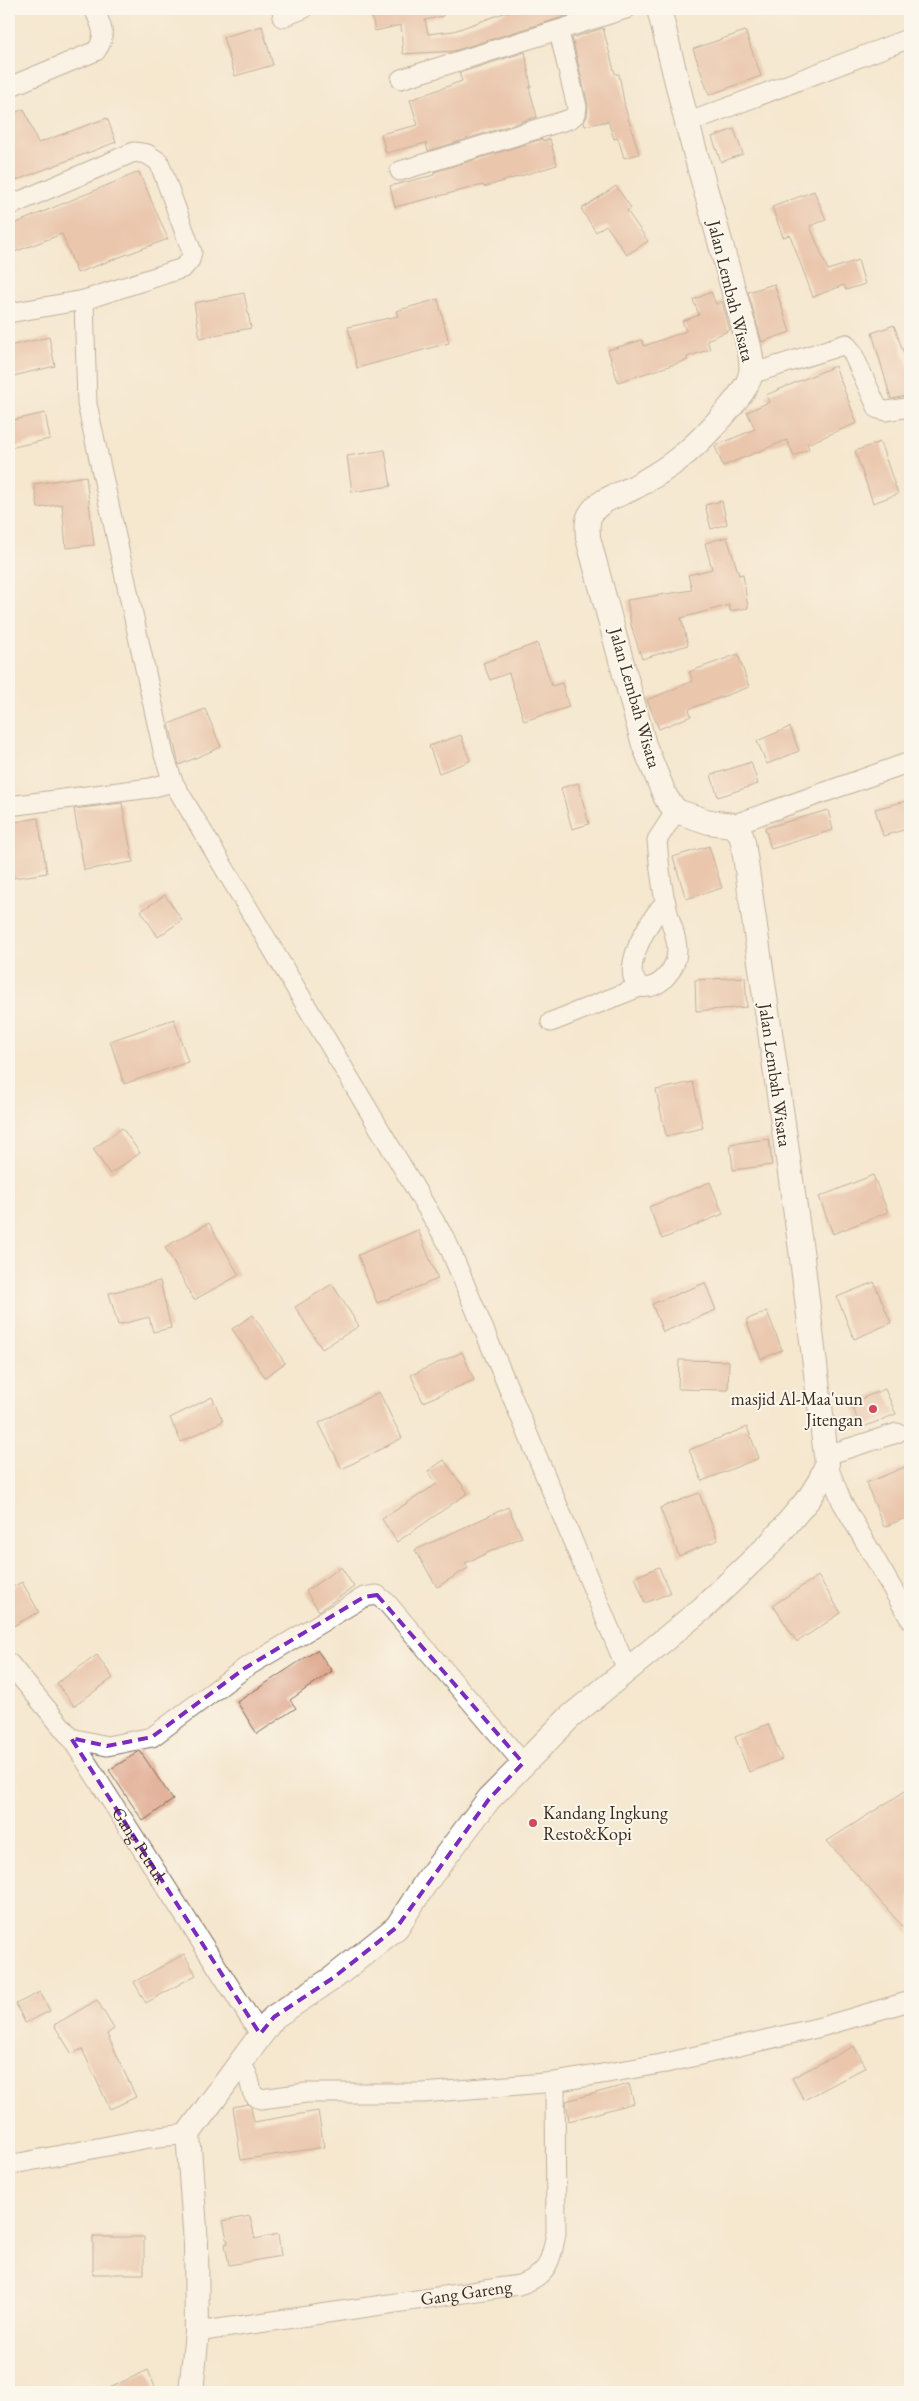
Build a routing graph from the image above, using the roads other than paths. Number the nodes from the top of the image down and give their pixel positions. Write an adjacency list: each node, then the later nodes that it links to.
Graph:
1 (94, 9): 9 (street)
2 (303, 9): 5 (street)
3 (626, 9): 6 (street)
4 (659, 9): 10 (street, Jalan Lembah Wisata)
5 (282, 17)
6 (559, 32): 8 (street); 11 (street)
7 (910, 38): 10 (street)
8 (401, 79)
9 (9, 87)
10 (687, 123): 15 (street, Jalan Lembah Wisata)
11 (400, 171)
12 (9, 206): 13 (street)
13 (84, 300): 14 (street); 18 (street)
14 (9, 313)
15 (751, 374): 16 (street); 20 (street, Jalan Lembah Wisata)
16 (910, 407)
17 (910, 762): 21 (street)
18 (173, 782): 19 (street); 30 (street)
19 (9, 806)
20 (676, 811): 21 (street); 22 (street)
21 (732, 825): 26 (street, Jalan Lembah Wisata)
22 (666, 902): 23 (street); 23 (street)
23 (640, 987): 24 (street)
24 (551, 1022)
25 (897, 1433): 26 (street)
26 (821, 1474): 27 (street); 27 (street); 30 (street)
27 (842, 1502): 28 (street)
28 (910, 1619)
29 (9, 1663): 31 (street, Gang Petruk)
30 (627, 1670): 32 (street)
31 (71, 1738): 32 (street); 34 (street, Gang Petruk)
32 (523, 1763): 34 (street)
33 (910, 2001): 36 (street)
34 (260, 2034): 35 (street)
35 (239, 2061): 36 (street); 37 (street)
36 (555, 2082): 39 (street, Gang Gareng)
37 (188, 2134): 38 (street); 39 (street)
38 (9, 2165)
39 (197, 2332): 40 (street)
40 (191, 2392)

